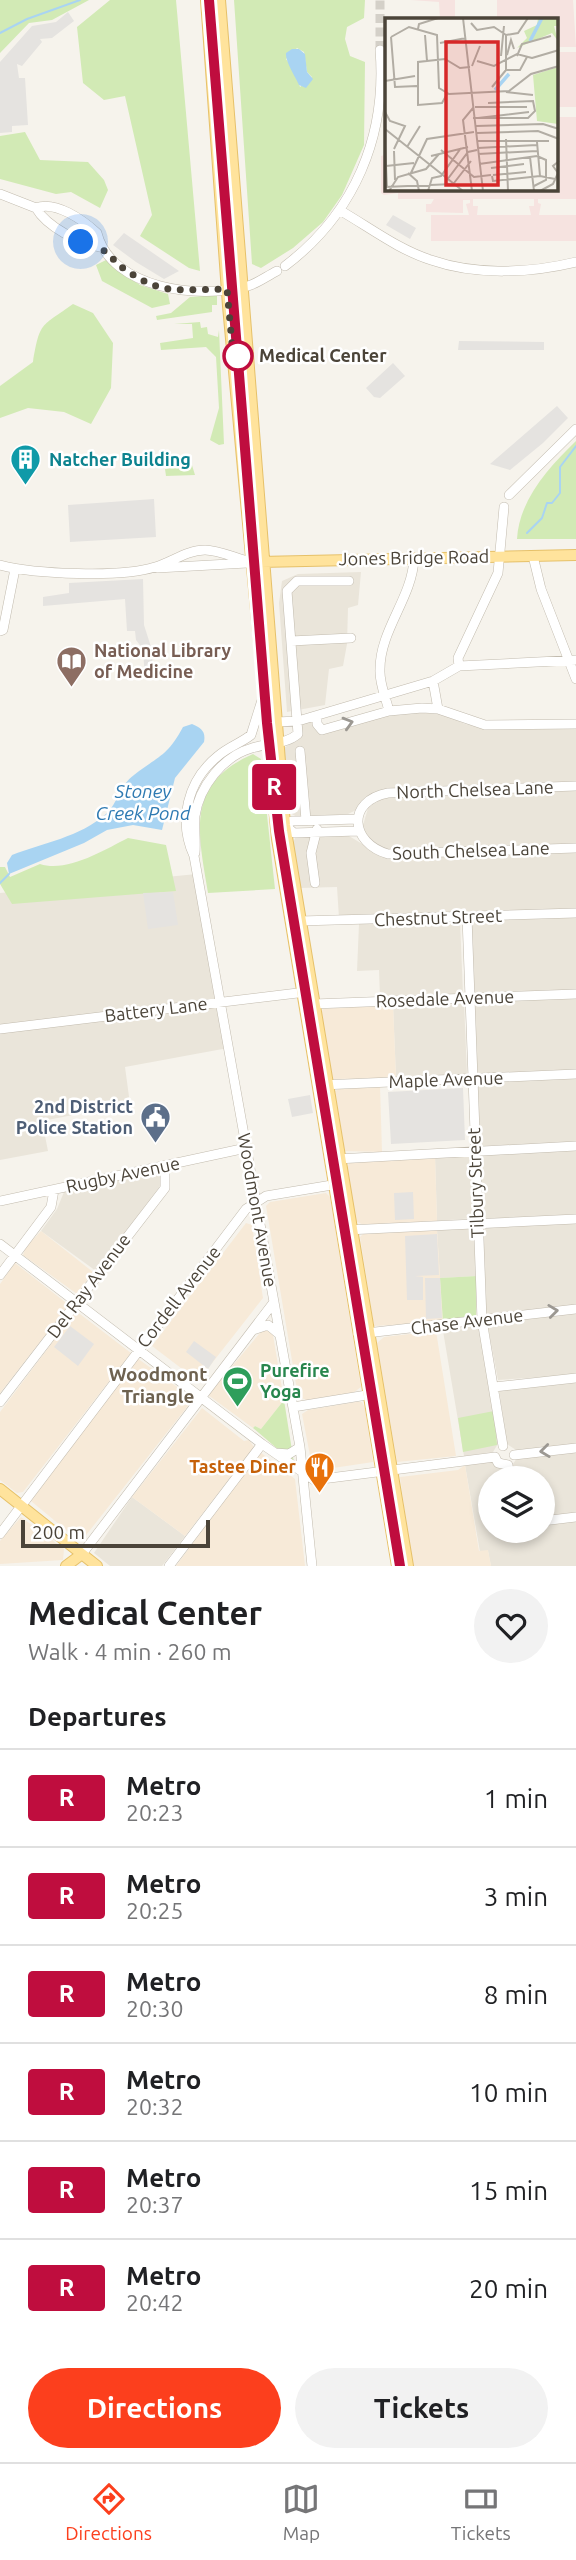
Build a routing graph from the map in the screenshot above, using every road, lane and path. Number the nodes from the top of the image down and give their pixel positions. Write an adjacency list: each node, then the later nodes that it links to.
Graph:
1 (206, 0): 14 (main road)
2 (220, 0): 13 (main road)
3 (380, 50): 7 (street)
4 (0, 194): 5 (street)
5 (36, 208): 6 (street); 9 (street)
6 (56, 209): 8 (street); 9 (street)
7 (341, 211): 12 (street); 13 (street)
8 (82, 221): 10 (street); 11 (street)
9 (57, 227): 10 (street)
10 (69, 233): 11 (street)
11 (100, 247): 14 (street)
12 (576, 261)
13 (242, 288): 14 (street); 25 (main road)
14 (227, 289): 24 (main road)
15 (576, 429): 16 (street)
16 (509, 495)
17 (504, 507): 21 (street)
18 (212, 551): 19 (street); 24 (street); 28 (street)
19 (187, 553): 27 (street); 29 (street)
20 (576, 555): 22 (main road, Jones Bridge Road)
21 (499, 556): 22 (main road, Jones Bridge Road); 23 (main road, Jones Bridge Road); 36 (street)
22 (533, 556): 35 (street)
23 (414, 559): 25 (main road, Jones Bridge Road); 39 (street)
24 (252, 562): 25 (main road, Jones Bridge Road); 28 (street); 40 (main road)
25 (264, 562): 45 (main road)
26 (0, 565): 30 (street)
27 (155, 567): 29 (street); 30 (street)
28 (211, 567): 29 (street)
29 (190, 568)
30 (15, 569): 32 (street)
31 (349, 582): 34 (street)
32 (0, 631)
33 (351, 638): 34 (street)
34 (291, 641): 44 (street)
35 (572, 661): 36 (street); 37 (street)
36 (459, 666): 38 (street)
37 (576, 679)
38 (433, 681): 39 (street); 41 (street)
39 (385, 695): 42 (street); 43 (street)
40 (263, 696): 47 (main road); 56 (street, Woodmont Avenue)
41 (438, 709): 42 (street); 46 (street)
42 (390, 711): 43 (street, one-way to 42)
43 (317, 716): 44 (street)
44 (298, 721): 45 (street); 47 (street)
45 (276, 722): 47 (main road)
46 (576, 724)
47 (272, 743): 52 (main road); 56 (street, Woodmont Avenue)
48 (300, 751): 51 (street)
49 (576, 786): 50 (street, North Chelsea Lane)
50 (357, 819): 51 (street); 53 (street)
51 (311, 820): 52 (street); 54 (street)
52 (280, 826): 54 (street); 60 (main road)
53 (358, 831): 54 (street); 55 (street, South Chelsea Lane)
54 (317, 832): 57 (street)
55 (576, 848)
56 (194, 856): 64 (street, Woodmont Avenue)
57 (315, 883)
58 (576, 913): 59 (street, Chestnut Street)
59 (467, 917): 60 (street, Chestnut Street); 63 (street, Tilbury Street)
60 (295, 922): 61 (main road)
61 (306, 992): 64 (street, Battery Lane); 65 (main road); 69 (main road)
62 (576, 994): 63 (street, Rosedale Avenue)
63 (469, 998): 65 (street, Rosedale Avenue); 68 (street, Tilbury Street)
64 (220, 1002): 66 (street, Battery Lane); 71 (street, Woodmont Avenue)
65 (314, 1004): 69 (main road)
66 (0, 1030)
67 (576, 1074): 68 (street, Maple Avenue)
68 (471, 1079): 69 (street, Maple Avenue); 72 (street, Tilbury Street)
69 (322, 1085): 73 (main road)
70 (576, 1146): 72 (street)
71 (246, 1148): 74 (street, Rugby Avenue); 78 (street, Woodmont Avenue)
72 (475, 1151): 73 (street); 81 (street, Tilbury Street)
73 (334, 1159): 75 (main road)
74 (165, 1166): 76 (street, Rugby Avenue); 88 (street, Del Ray Avenue)
75 (338, 1184): 78 (street, Cordell Avenue); 83 (main road)
76 (54, 1190): 77 (street, Rugby Avenue); 85 (street)
77 (0, 1201)
78 (256, 1202): 80 (street, Cordell Avenue); 82 (street, Woodmont Avenue)
79 (576, 1219): 81 (street)
80 (238, 1220): 82 (street); 94 (street, Cordell Avenue)
81 (477, 1223): 83 (street); 90 (street, Tilbury Street)
82 (260, 1224): 87 (street, Woodmont Avenue)
83 (346, 1230): 93 (main road)
84 (0, 1244): 85 (street)
85 (15, 1256): 86 (street); 88 (street)
86 (0, 1275)
87 (274, 1302): 91 (street); 92 (street, Woodmont Avenue)
88 (77, 1303): 94 (street); 99 (street, Del Ray Avenue)
89 (576, 1309): 90 (street, Chase Avenue, one-way to 89)
90 (482, 1320): 93 (street, Chase Avenue); 96 (street, Tilbury Street)
91 (249, 1333): 92 (street); 98 (street)
92 (279, 1334): 100 (street, Woodmont Avenue)
93 (363, 1334): 97 (main road)
94 (138, 1350): 98 (street); 112 (street, Cordell Avenue)
95 (576, 1378): 96 (street)
96 (494, 1387): 102 (street, Tilbury Street)
97 (373, 1394): 100 (street); 109 (main road)
98 (200, 1397): 101 (street); 116 (street)
99 (0, 1402)
100 (293, 1407): 103 (street, Woodmont Avenue)
101 (262, 1444): 105 (street); 119 (street)
102 (503, 1446): 106 (street); 107 (street)
103 (300, 1447): 105 (street); 110 (street, Woodmont Avenue)
104 (576, 1448): 106 (street, one-way to 106)
105 (274, 1453): 110 (street)
106 (514, 1455): 108 (street)
107 (495, 1457): 108 (street); 109 (street)
108 (508, 1465)
109 (386, 1469): 110 (street); 121 (main road); 122 (main road)
110 (303, 1473): 120 (street, Woodmont Avenue)
111 (0, 1489): 112 (main road)
112 (21, 1505): 115 (street, Cordell Avenue); 116 (main road)
113 (576, 1517): 114 (street)
114 (555, 1519)
115 (0, 1534)
116 (82, 1560): 117 (main road); 118 (main road)
117 (66, 1566)
118 (97, 1566)
119 (169, 1566)
120 (312, 1566)
121 (397, 1566)
122 (408, 1566)

